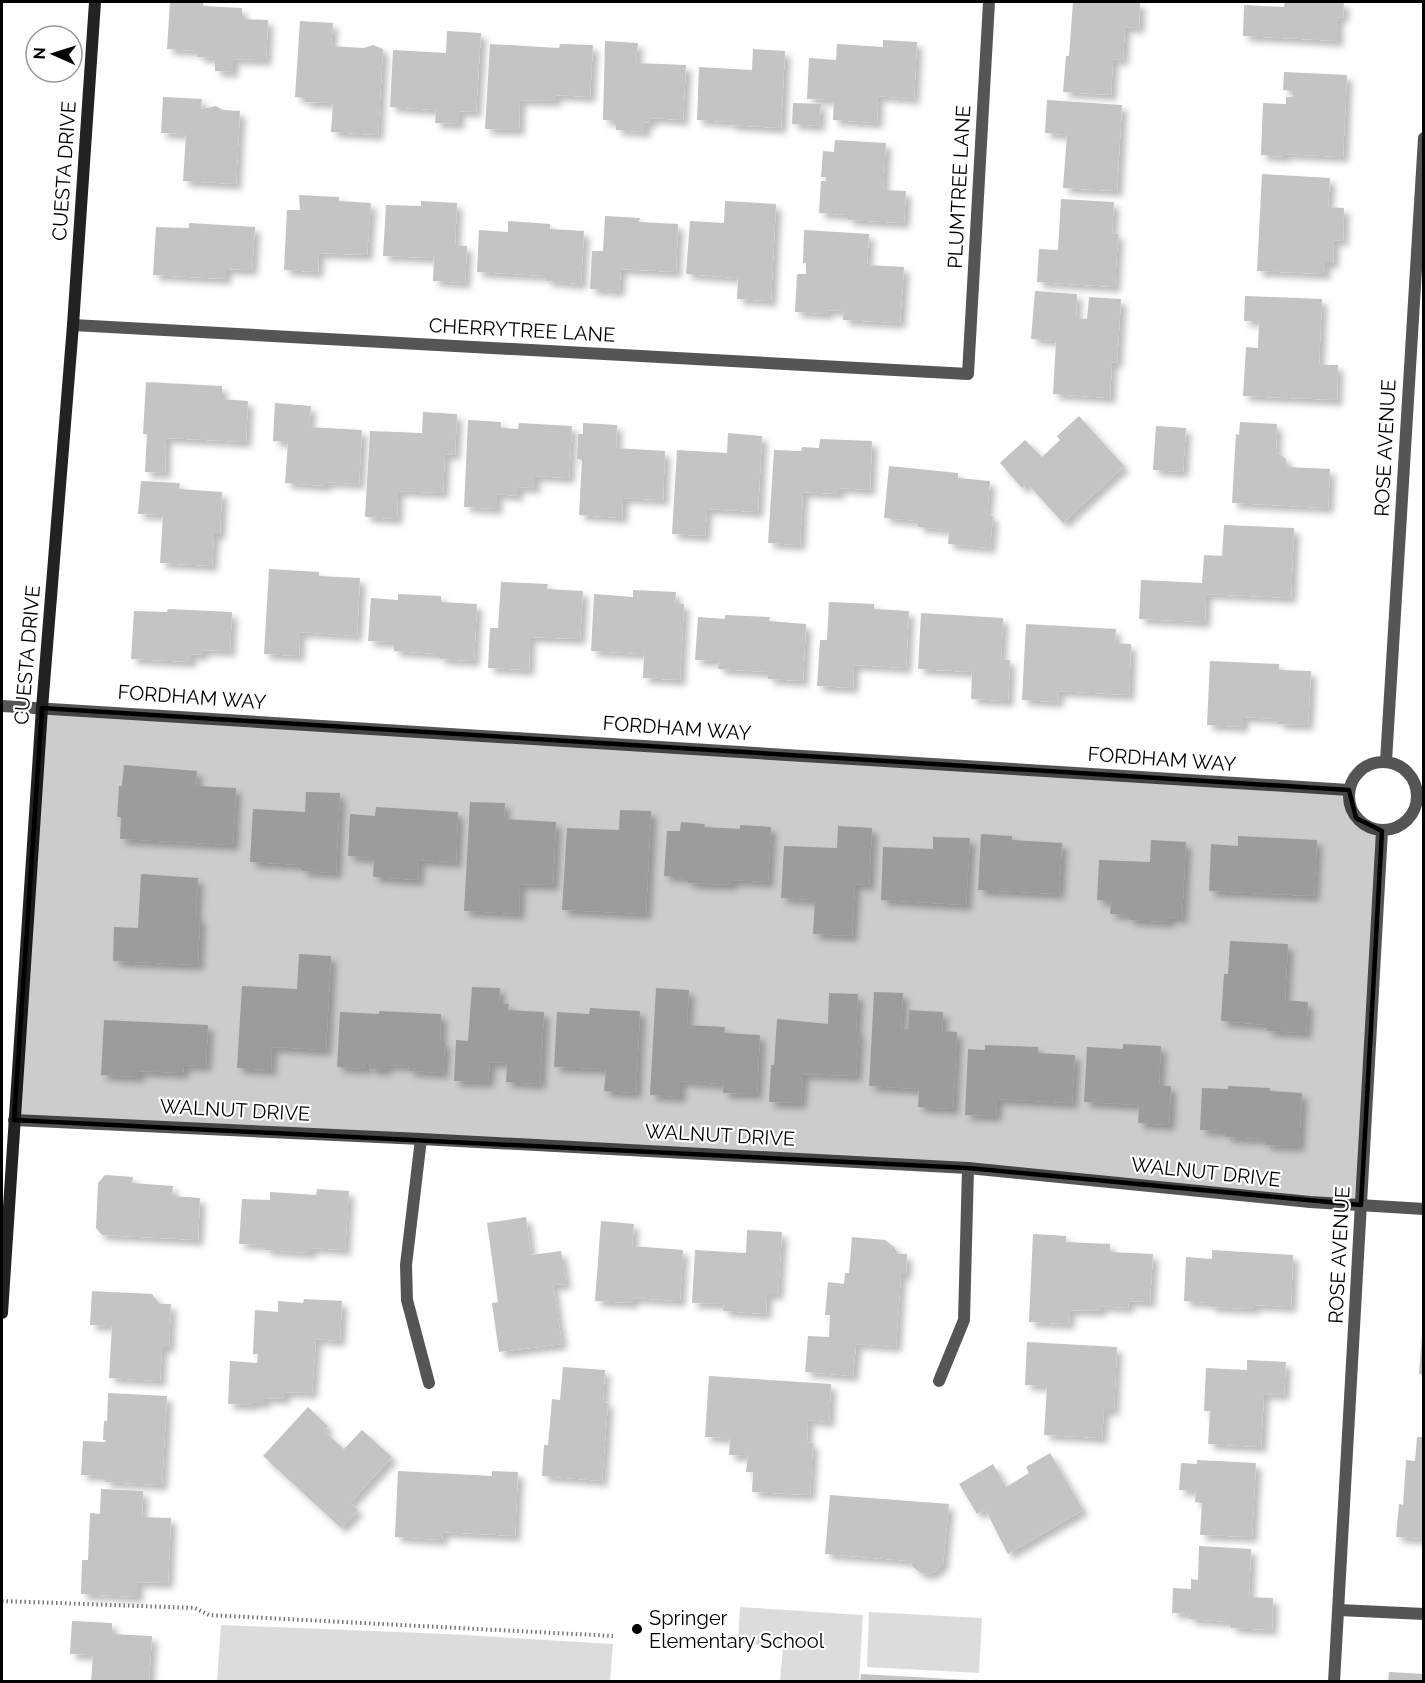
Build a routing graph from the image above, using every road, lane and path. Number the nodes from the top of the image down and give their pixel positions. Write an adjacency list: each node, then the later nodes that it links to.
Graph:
1 (94, 2): 4 (street, CUESTA DRIVE)
2 (989, 2): 5 (street, PLUMTREE LANE)
3 (1424, 138): 8 (street, ROSE AVENUE)
4 (73, 325): 5 (street, CHERRYTREE LANE); 7 (street, CUESTA DRIVE)
5 (968, 374)
6 (2, 706): 7 (street, FORDHAM WAY)
7 (42, 708): 9 (street, FORDHAM WAY); 12 (street, CUESTA DRIVE)
8 (1386, 761): 9 (street); 10 (street)
9 (1349, 790): 11 (street)
10 (1420, 799): 11 (street)
11 (1382, 831): 15 (street, ROSE AVENUE)
12 (14, 1120): 13 (street, WALNUT DRIVE); 17 (street, CUESTA DRIVE)
13 (421, 1139): 14 (street, WALNUT DRIVE); 19 (street)
14 (968, 1168): 15 (street, WALNUT DRIVE); 18 (street)
15 (1361, 1205): 16 (street, WALNUT DRIVE); 21 (street, ROSE AVENUE)
16 (1424, 1209)
17 (2, 1312)
18 (939, 1381)
19 (429, 1383)
20 (2, 1601): 23 (path)
21 (1339, 1610): 22 (street); 24 (street, ROSE AVENUE)
22 (1424, 1614)
23 (613, 1636)
24 (1334, 1682)

